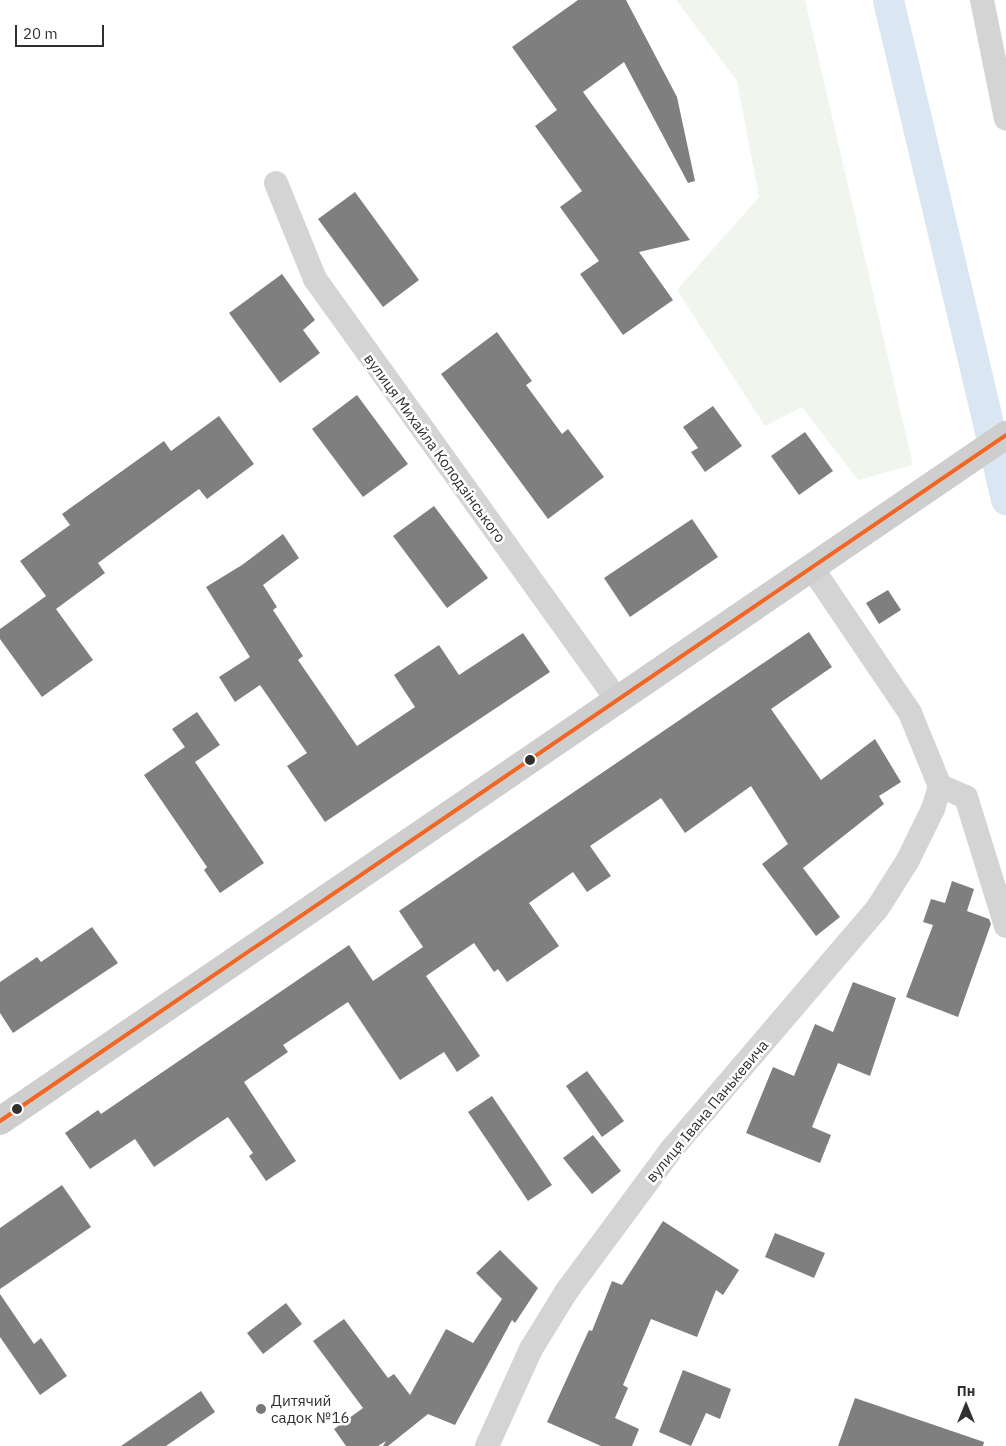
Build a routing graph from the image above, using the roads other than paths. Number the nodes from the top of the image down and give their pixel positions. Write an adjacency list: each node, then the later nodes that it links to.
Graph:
1 (982, 0): 2 (street)
2 (1006, 119)
3 (276, 183): 6 (street, вулиця Михайла Колодзінського)
4 (1006, 436): 5 (main road)
5 (812, 568): 6 (main road); 7 (street)
6 (618, 701): 9 (main road)
7 (940, 786): 8 (street); 10 (street, вулиця Івана Панькевича)
8 (1006, 926)
9 (0, 1121)
10 (487, 1446)

